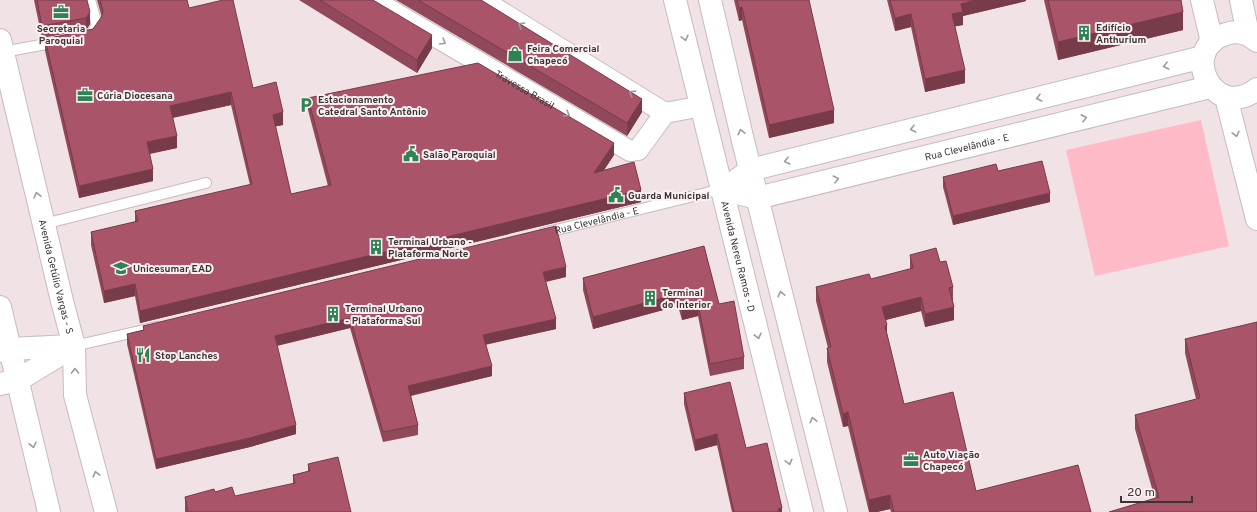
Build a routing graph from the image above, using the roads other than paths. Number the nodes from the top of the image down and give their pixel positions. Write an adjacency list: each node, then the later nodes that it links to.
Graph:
1 (90, 0): 8 (lane)
2 (373, 0): 16 (street, Travessa Brasil, one-way to 16)
3 (482, 0): 16 (street, one-way to 3)
4 (675, 0): 15 (street, Avenida Nereu Ramos - D, one-way to 15)
5 (710, 0): 17 (street, one-way to 5)
6 (1202, 0): 12 (street)
7 (1241, 0): 9 (street)
8 (82, 37)
9 (1253, 38): 12 (street, Rua Clevelândia - E)
10 (68, 40): 11 (lane)
11 (2, 46): 22 (street, Avenida Getúlio Vargas - S, one-way to 11)
12 (1208, 49): 14 (street); 17 (street, Rua Clevelândia - E, one-way to 17)
13 (1257, 89): 14 (street, Rua Clevelândia - E)
14 (1218, 92): 20 (street, Rua Clevelândia - E, one-way to 14); 21 (street, one-way to 21)
15 (702, 106): 16 (street); 19 (street, Avenida Nereu Ramos - D)
16 (665, 113)
17 (750, 170): 19 (street, Rua Clevelândia - E); 20 (street)
18 (206, 183): 22 (lane)
19 (722, 190): 20 (street, Rua Clevelândia - E); 23 (lane, Rua Clevelândia - E); 31 (street, Avenida Nereu Ramos - D, one-way to 31)
20 (757, 198): 32 (street, one-way to 20)
21 (1257, 219)
22 (44, 224): 26 (street, Avenida Getúlio Vargas - S)
23 (532, 236)
24 (0, 307): 27 (street)
25 (170, 323): 26 (lane)
26 (74, 346): 27 (street); 28 (street); 30 (street, Avenida Getúlio Vargas - S, one-way to 26)
27 (5, 350): 28 (street)
28 (9, 382): 29 (street, one-way to 29)
29 (49, 512)
30 (106, 512)
31 (802, 512)
32 (836, 512)

